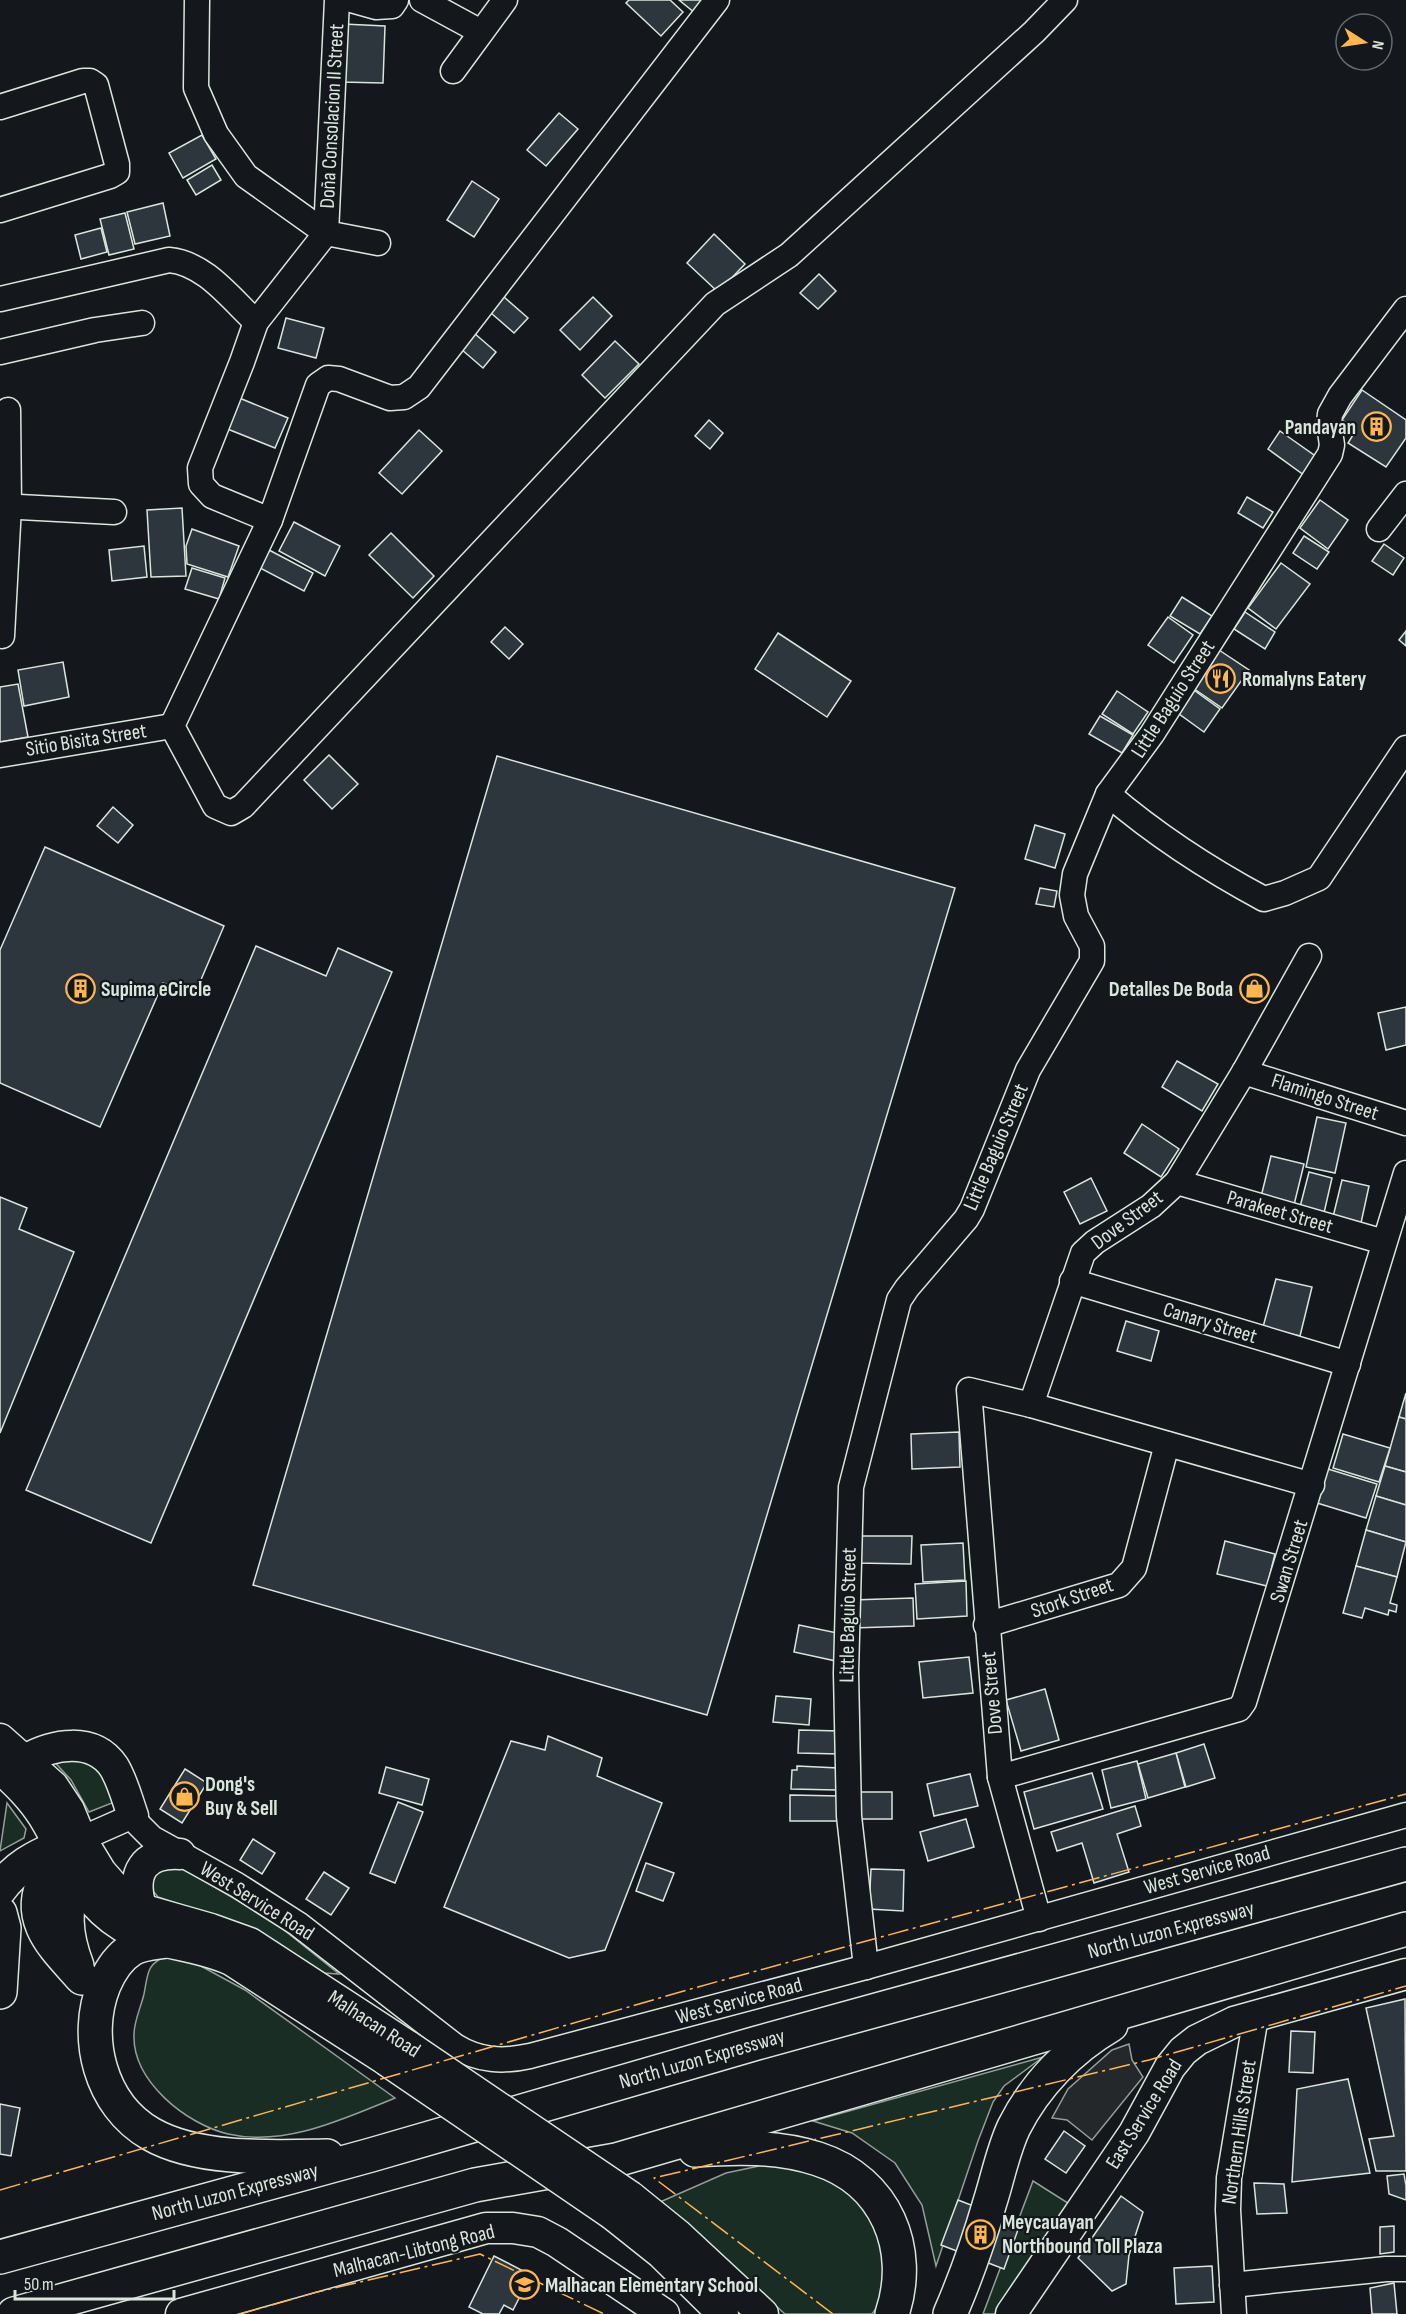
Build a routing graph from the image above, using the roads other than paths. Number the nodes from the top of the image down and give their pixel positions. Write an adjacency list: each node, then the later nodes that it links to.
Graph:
1 (197, 0): 13 (street)
2 (337, 0): 13 (street, Doña Consolacion II Street)
3 (351, 0): 4 (street)
4 (396, 0)
5 (422, 0): 9 (street)
6 (504, 0): 9 (street)
7 (717, 0): 24 (street)
8 (1065, 0): 27 (street)
9 (481, 32): 10 (street)
10 (453, 71)
11 (0, 107): 12 (street)
12 (0, 210)
13 (326, 233): 14 (street); 17 (street)
14 (378, 243)
15 (0, 299): 17 (street)
16 (1406, 309): 30 (street, Little Baguio Street)
17 (256, 322): 24 (street)
18 (142, 323): 19 (street)
19 (0, 352)
20 (8, 411): 22 (street)
21 (1406, 494): 25 (street)
22 (5, 506): 23 (street); 26 (street)
23 (114, 512)
24 (270, 520): 27 (street)
25 (1378, 529)
26 (3, 636)
27 (172, 726): 29 (street, Sitio Bisita Street)
28 (1406, 748): 30 (street)
29 (0, 754)
30 (1108, 794): 57 (street, Little Baguio Street)
31 (1309, 956): 32 (street, Dove Street)
32 (1244, 1072): 33 (street, Flamingo Street); 35 (street, Dove Street)
33 (1406, 1123)
34 (1406, 1173): 36 (street, Swan Street)
35 (1177, 1182): 36 (street, Parakeet Street); 37 (street, Dove Street)
36 (1384, 1242): 38 (street, Swan Street)
37 (1072, 1281): 38 (street, Canary Street); 39 (street, Dove Street)
38 (1348, 1364): 41 (street, Swan Street)
39 (1031, 1405): 40 (street); 42 (street, Dove Street)
40 (1167, 1444): 41 (street); 42 (street, Stork Street)
41 (1312, 1485): 45 (street, Swan Street)
42 (986, 1625): 45 (street, Dove Street)
43 (0, 1739): 44 (main road, Malhacan Road)
44 (12, 1764): 47 (main road); 48 (main road, Malhacan Road)
45 (1000, 1778): 54 (street, Dove Street)
46 (1406, 1815): 54 (street, West Service Road)
47 (133, 1816): 48 (street); 49 (street, West Service Road)
48 (69, 1854): 51 (highway); 52 (main road, Malhacan Road); 56 (main road, Malhacan Road); 61 (highway)
49 (180, 1854): 52 (main road); 57 (street, West Service Road)
50 (1406, 1864): 64 (highway, North Luzon Expressway)
51 (0, 1889)
52 (141, 1907): 63 (main road, Malhacan Road)
53 (0, 1913): 59 (highway)
54 (1039, 1919): 57 (street, West Service Road)
55 (1406, 1929): 60 (highway)
56 (167, 1941): 61 (highway); 63 (main road, Malhacan Road)
57 (866, 1967)
58 (1406, 1974): 62 (main road, East Service Road)
59 (0, 1992)
60 (1144, 2006): 65 (highway); 76 (highway)
61 (97, 2008): 64 (highway)
62 (1256, 2016): 69 (street, Northern Hills Street); 77 (main road, East Service Road)
63 (397, 2053): 66 (main road, Malhacan Road, bridge)
64 (371, 2155): 67 (highway, North Luzon Expressway)
65 (616, 2160): 70 (highway); 71 (highway)
66 (622, 2206): 74 (main road, Malhacan Road); 75 (main road, Malhacan Road)
67 (0, 2257)
68 (1406, 2269): 69 (street)
69 (1232, 2285): 78 (street, Northern Hills Street)
70 (892, 2311)
71 (14, 2314)
72 (181, 2314): 73 (main road, Malhacan-Libtong Road)
73 (664, 2314)
74 (723, 2314)
75 (763, 2314)
76 (950, 2314)
77 (1011, 2314)
78 (1233, 2314)

